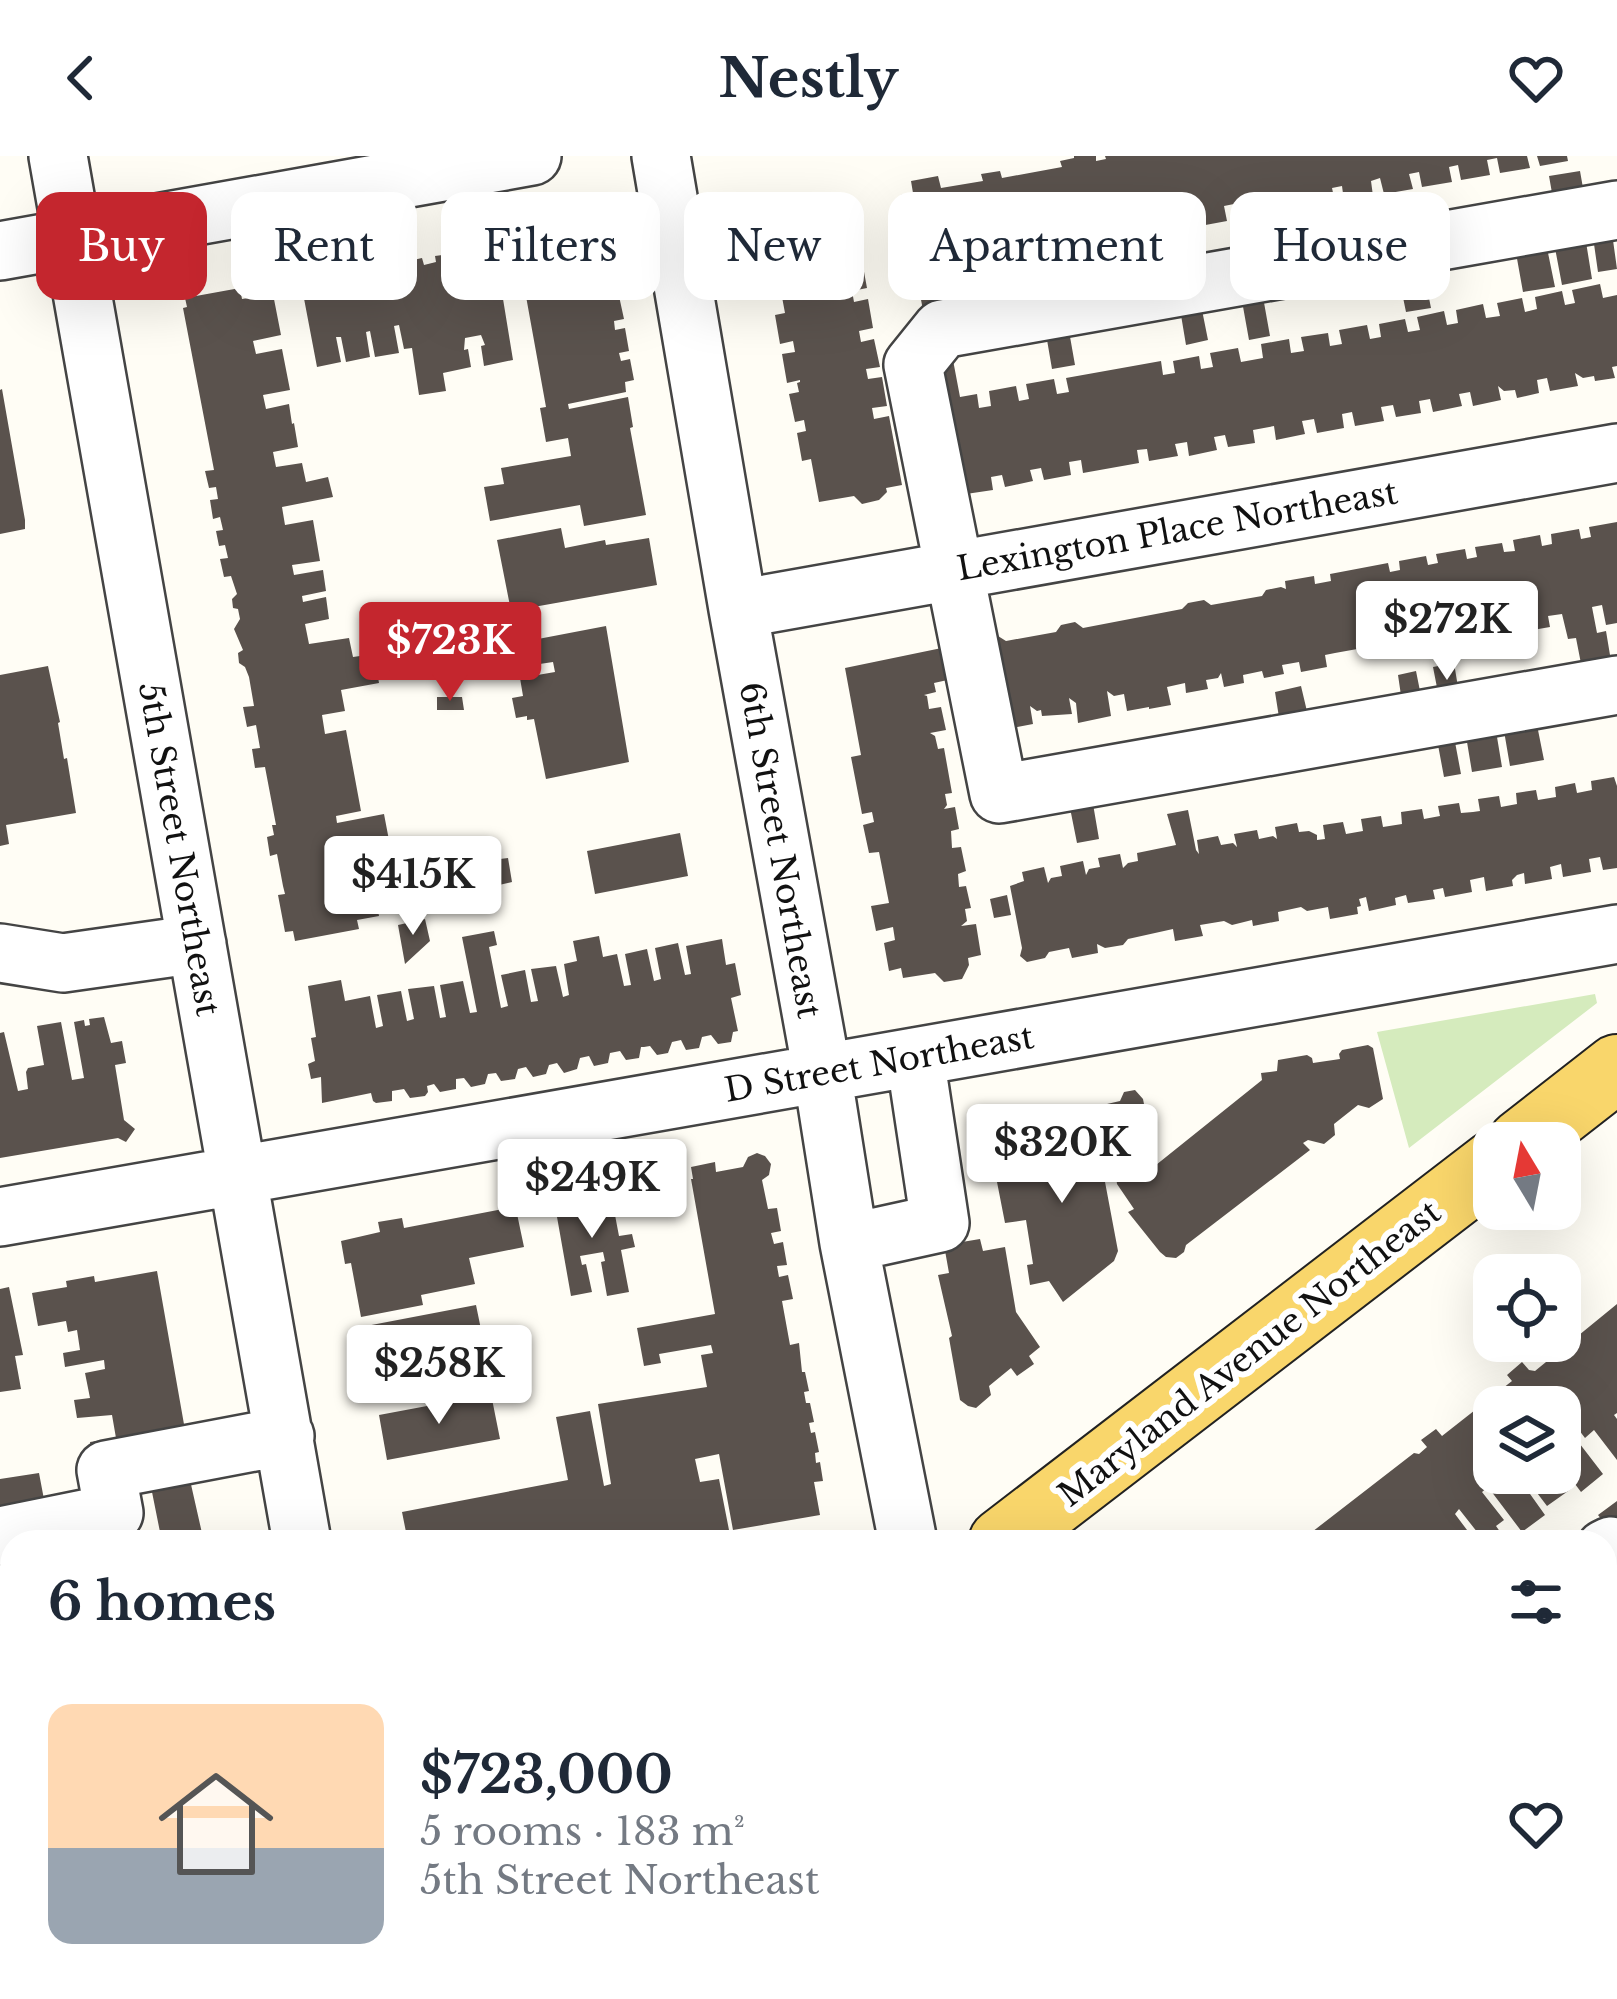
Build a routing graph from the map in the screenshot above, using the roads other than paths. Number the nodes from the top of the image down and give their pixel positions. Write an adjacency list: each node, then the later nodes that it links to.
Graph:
1 (58, 156): 4 (street, 5th Street Northeast)
2 (532, 156): 6 (street)
3 (661, 156): 12 (street, 6th Street Northeast)
4 (65, 192)
5 (1617, 210): 11 (street)
6 (207, 215)
7 (36, 245): 8 (street)
8 (0, 251)
9 (84, 300): 15 (street, 5th Street Northeast)
10 (1617, 453): 11 (street, Lexington Place Northeast)
11 (955, 569): 12 (street, Lexington Place Northeast); 13 (street)
12 (738, 608): 19 (street, 6th Street Northeast)
13 (1617, 685)
14 (1617, 934): 17 (street, D Street Northeast)
15 (197, 944): 16 (street); 23 (street, 5th Street Northeast)
16 (0, 953)
17 (915, 1057): 19 (street, D Street Northeast); 27 (street)
18 (1617, 1068): 21 (main road)
19 (822, 1072): 23 (street, D Street Northeast); 27 (street, 6th Street Northeast)
20 (1617, 1121): 22 (main road)
21 (1548, 1122)
22 (1581, 1149)
23 (238, 1175): 25 (street, D Street Northeast); 28 (street, 5th Street Northeast)
24 (1473, 1180): 32 (main road, Maryland Avenue Northeast)
25 (0, 1217)
26 (1475, 1230): 33 (main road, Maryland Avenue Northeast)
27 (849, 1243): 31 (street, 6th Street Northeast)
28 (285, 1436): 29 (street); 30 (street, 5th Street Northeast)
29 (29, 1530)
30 (300, 1530)
31 (906, 1530)
32 (1018, 1530)
33 (1082, 1530)

